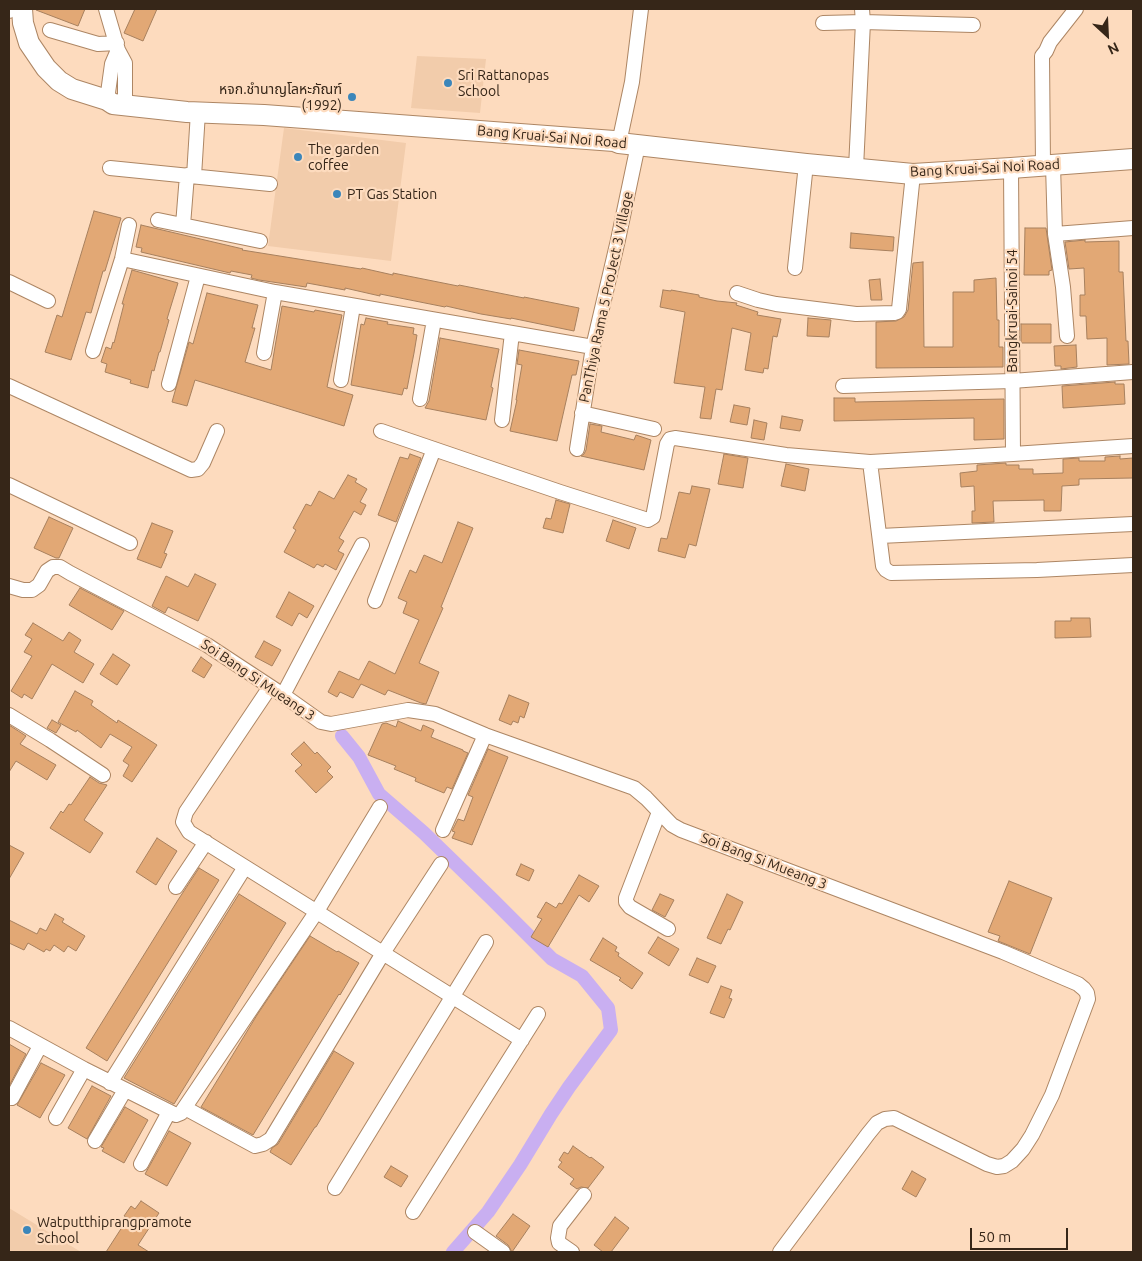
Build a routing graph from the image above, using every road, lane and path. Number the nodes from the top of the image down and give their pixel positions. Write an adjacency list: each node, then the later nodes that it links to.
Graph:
1 (22, 9): 10 (main road, Bang Kruai-Sai Noi Road)
2 (106, 9): 9 (street)
3 (641, 9): 12 (street, PanThiya Rama 5 ProJect 3 Village)
4 (1076, 9): 15 (street)
5 (863, 16): 6 (street); 7 (street); 17 (street)
6 (823, 23)
7 (973, 25)
8 (50, 30): 9 (street)
9 (118, 47): 10 (street)
10 (116, 103): 11 (main road, Bang Kruai-Sai Noi Road)
11 (198, 112): 12 (main road, Bang Kruai-Sai Noi Road); 20 (street)
12 (628, 144): 14 (main road, Bang Kruai-Sai Noi Road); 39 (street, PanThiya Rama 5 ProJect 3 Village)
13 (1133, 159): 15 (main road, Bang Kruai-Sai Noi Road)
14 (806, 164): 17 (main road, Bang Kruai-Sai Noi Road); 29 (street)
15 (1048, 165): 18 (main road, Bang Kruai-Sai Noi Road); 26 (street)
16 (110, 168): 20 (street)
17 (856, 168): 19 (main road, Bang Kruai-Sai Noi Road)
18 (1011, 168): 19 (main road, Bang Kruai-Sai Noi Road); 44 (street, Bangkruai-Sainoi 54)
19 (913, 174): 33 (street)
20 (190, 176): 21 (street); 24 (street)
21 (270, 184)
22 (158, 220): 24 (street)
23 (130, 225): 28 (street)
24 (183, 225): 27 (street)
25 (1133, 228): 26 (street)
26 (1055, 234): 38 (street)
27 (260, 241)
28 (122, 259): 30 (street); 40 (street)
29 (795, 268)
30 (198, 276): 32 (street); 45 (street)
31 (9, 282): 34 (street)
32 (275, 292): 35 (street); 41 (street)
33 (737, 293)
34 (48, 301)
35 (353, 306): 36 (street); 43 (street)
36 (434, 320): 37 (street); 48 (street)
37 (512, 333): 39 (street); 50 (street)
38 (1066, 336)
39 (593, 347): 49 (street, PanThiya Rama 5 ProJect 3 Village)
40 (92, 351)
41 (264, 353)
42 (1133, 372): 44 (street)
43 (341, 380)
44 (1012, 381): 47 (street); 57 (street, Bangkruai-Sainoi 54)
45 (169, 384)
46 (9, 386): 52 (street)
47 (843, 386)
48 (420, 399)
49 (582, 413): 51 (street); 56 (street, PanThiya Rama 5 ProJect 3 Village)
50 (502, 420)
51 (654, 429)
52 (217, 431)
53 (381, 431): 55 (street)
54 (1133, 446): 57 (street)
55 (434, 449): 58 (street); 66 (street)
56 (577, 449)
57 (1013, 454): 58 (street)
58 (870, 462): 61 (street)
59 (9, 485): 62 (street)
60 (1133, 524): 61 (street)
61 (880, 536): 64 (street)
62 (130, 543)
63 (362, 545): 68 (street)
64 (1133, 565)
65 (9, 586): 67 (street, Soi Bang Si Mueang 3)
66 (375, 601)
67 (270, 686): 68 (street, Soi Bang Si Mueang 3); 75 (street)
68 (283, 695): 70 (street, Soi Bang Si Mueang 3)
69 (9, 715): 71 (street)
70 (485, 735): 73 (street, Soi Bang Si Mueang 3); 74 (street)
71 (103, 775)
72 (380, 806): 79 (street)
73 (659, 812): 80 (street); 103 (street, Soi Bang Si Mueang 3)
74 (443, 830)
75 (206, 842): 77 (street); 78 (street)
76 (441, 864): 82 (street)
77 (245, 867): 79 (street); 89 (street)
78 (176, 887)
79 (317, 911): 82 (street); 92 (street)
80 (668, 929)
81 (486, 942): 83 (street)
82 (383, 953): 83 (street); 92 (street)
83 (453, 996): 86 (street); 97 (street)
84 (538, 1014): 86 (street)
85 (9, 1028): 87 (street)
86 (522, 1040): 99 (street)
87 (40, 1046): 88 (street); 91 (street)
88 (84, 1069): 89 (street); 94 (street)
89 (110, 1082): 90 (street)
90 (125, 1090): 93 (street); 95 (street)
91 (12, 1098)
92 (185, 1108): 93 (street)
93 (169, 1112): 96 (street)
94 (56, 1118)
95 (95, 1141)
96 (141, 1164)
97 (335, 1188)
98 (584, 1195): 102 (street)
99 (413, 1212)
100 (475, 1232): 101 (street)
101 (503, 1252)
102 (572, 1252)
103 (780, 1252)

